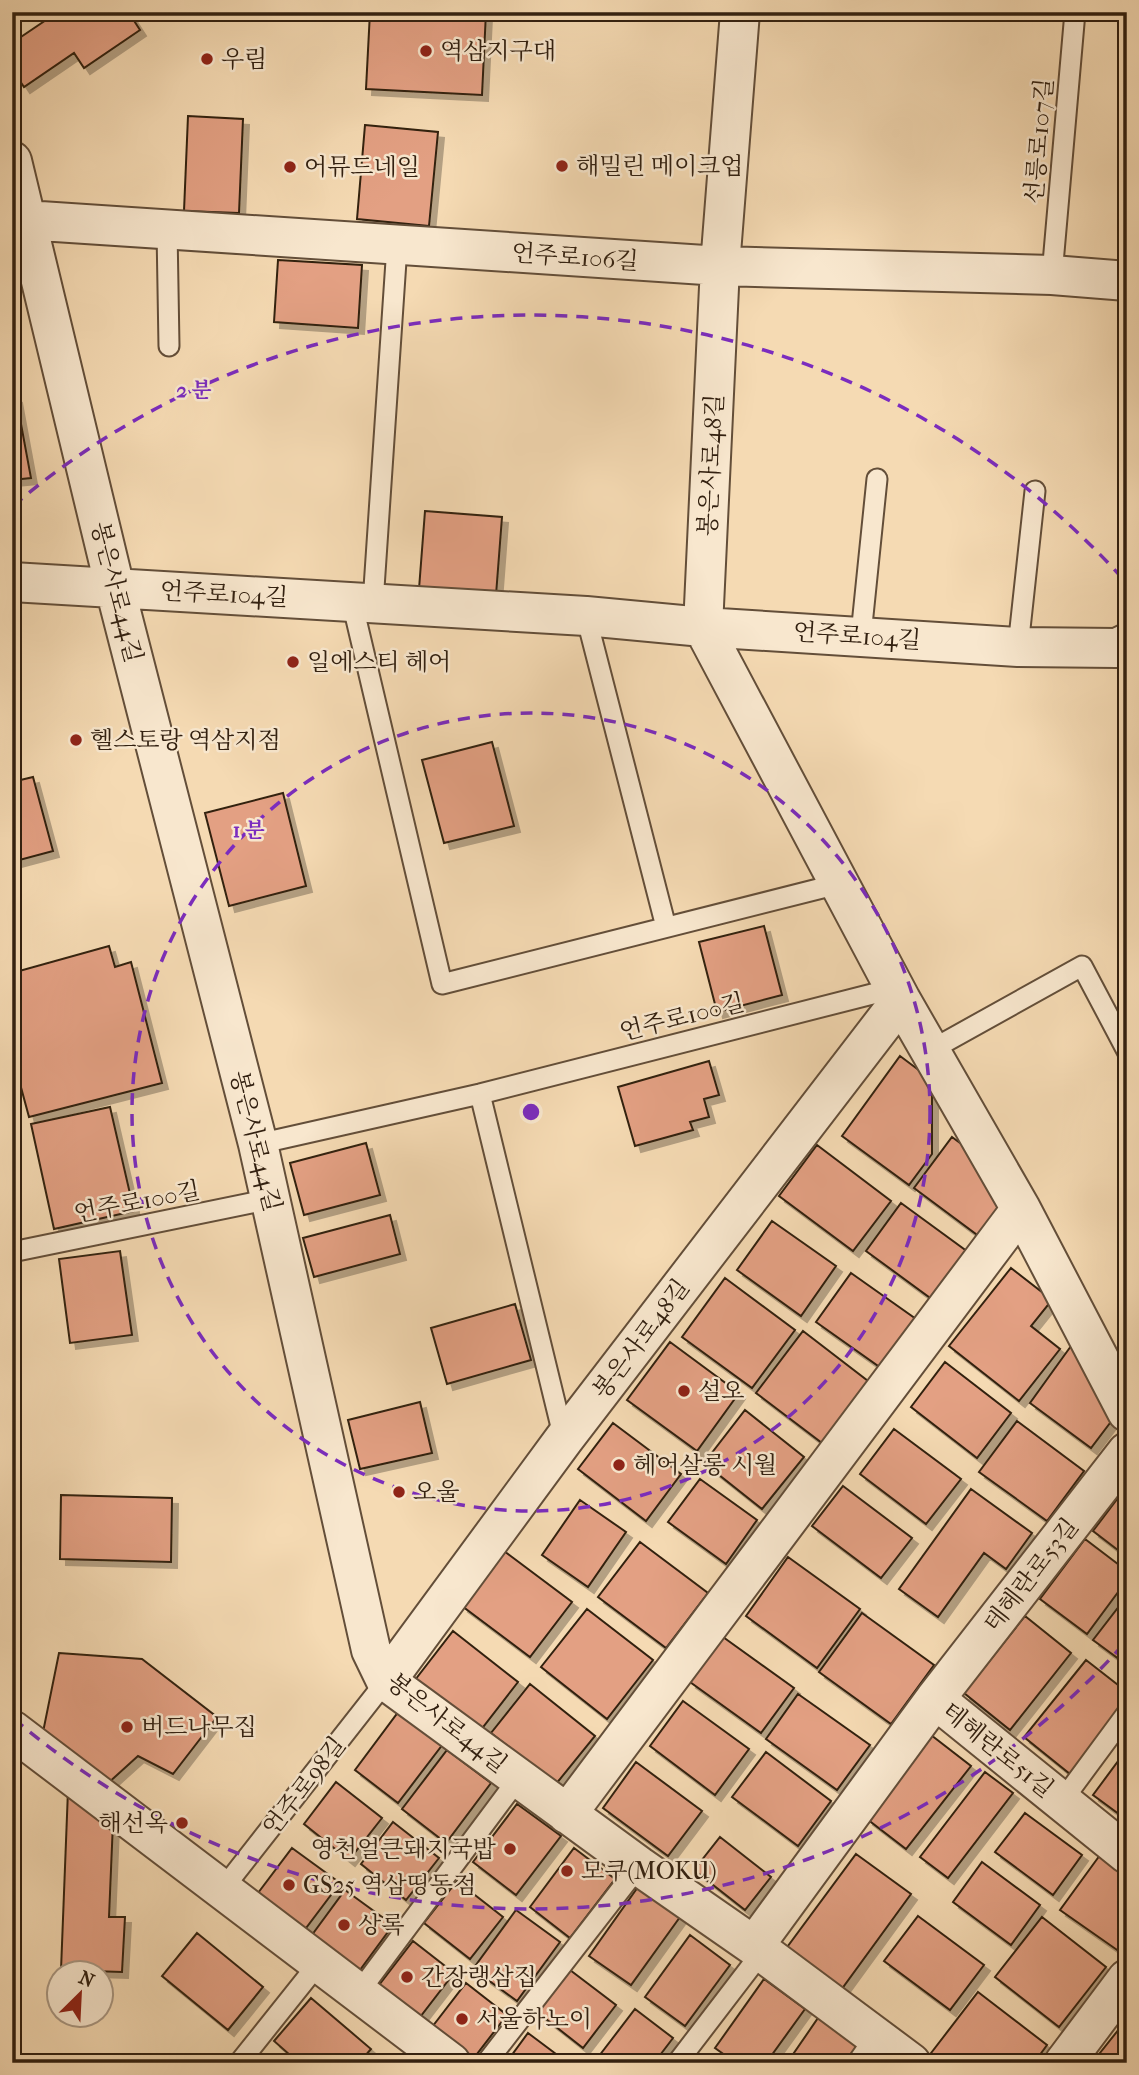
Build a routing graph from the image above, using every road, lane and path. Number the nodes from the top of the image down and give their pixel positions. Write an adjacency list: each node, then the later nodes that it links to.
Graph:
1 (740, 12): 7 (street, 봉은사로48길)
2 (1076, 12): 8 (lane, 선릉로107길)
3 (12, 162): 4 (street, 봉은사로44길)
4 (25, 220): 5 (street, 언주로106길); 14 (street, 봉은사로44길)
5 (167, 230): 6 (street, 언주로106길); 10 (lane)
6 (397, 246): 7 (street, 언주로106길); 15 (lane)
7 (720, 266): 8 (street, 언주로106길); 17 (street, 봉은사로48길)
8 (1052, 275): 9 (street, 언주로106길)
9 (1127, 281)
10 (169, 346)
11 (877, 478): 18 (lane)
12 (1035, 491): 19 (lane)
13 (12, 582): 14 (street, 언주로104길)
14 (115, 587): 15 (street, 언주로104길); 27 (street, 봉은사로44길)
15 (362, 602): 16 (street, 언주로104길); 22 (lane)
16 (586, 616): 17 (street, 언주로104길); 22 (lane)
17 (702, 627): 18 (street, 언주로104길); 21 (street)
18 (861, 635): 19 (street, 언주로104길)
19 (1018, 647): 20 (street, 언주로104길)
20 (1124, 652)
21 (838, 884): 22 (lane); 23 (street)
22 (666, 927)
23 (898, 994): 24 (street); 26 (lane, 언주로100길); 32 (street, 봉은사로48길)
24 (931, 1050): 25 (lane); 29 (street)
25 (1127, 1051)
26 (480, 1094): 27 (lane, 언주로100길); 32 (lane)
27 (258, 1144): 28 (street, 봉은사로44길)
28 (271, 1199): 30 (lane, 언주로100길); 34 (street, 봉은사로44길)
29 (1021, 1209): 31 (street); 40 (street)
30 (12, 1252)
31 (1127, 1412)
32 (564, 1439): 34 (street, 봉은사로48길)
33 (1127, 1452): 35 (street, 테헤란로53길)
34 (386, 1681): 38 (street, 봉은사로44길); 43 (lane, 언주로98길)
35 (935, 1699): 39 (street, 테헤란로51길); 44 (street)
36 (1127, 1713): 39 (lane, 테헤란로51길)
37 (12, 1730): 43 (street)
38 (518, 1779): 40 (street, 봉은사로44길); 47 (lane)
39 (1062, 1801): 41 (street, 테헤란로51길)
40 (566, 1814): 42 (street, 봉은사로44길)
41 (1127, 1854)
42 (639, 1866): 44 (street, 봉은사로44길); 51 (lane)
43 (222, 1890): 45 (street)
44 (758, 1949): 48 (street, 봉은사로44길); 52 (lane)
45 (318, 1964): 47 (street); 49 (lane)
46 (1127, 1979): 54 (street)
47 (359, 1992): 50 (street)
48 (866, 2050): 53 (street, 봉은사로44길)
49 (239, 2063)
50 (450, 2063)
51 (486, 2063)
52 (677, 2063)
53 (911, 2063)
54 (1064, 2063)

